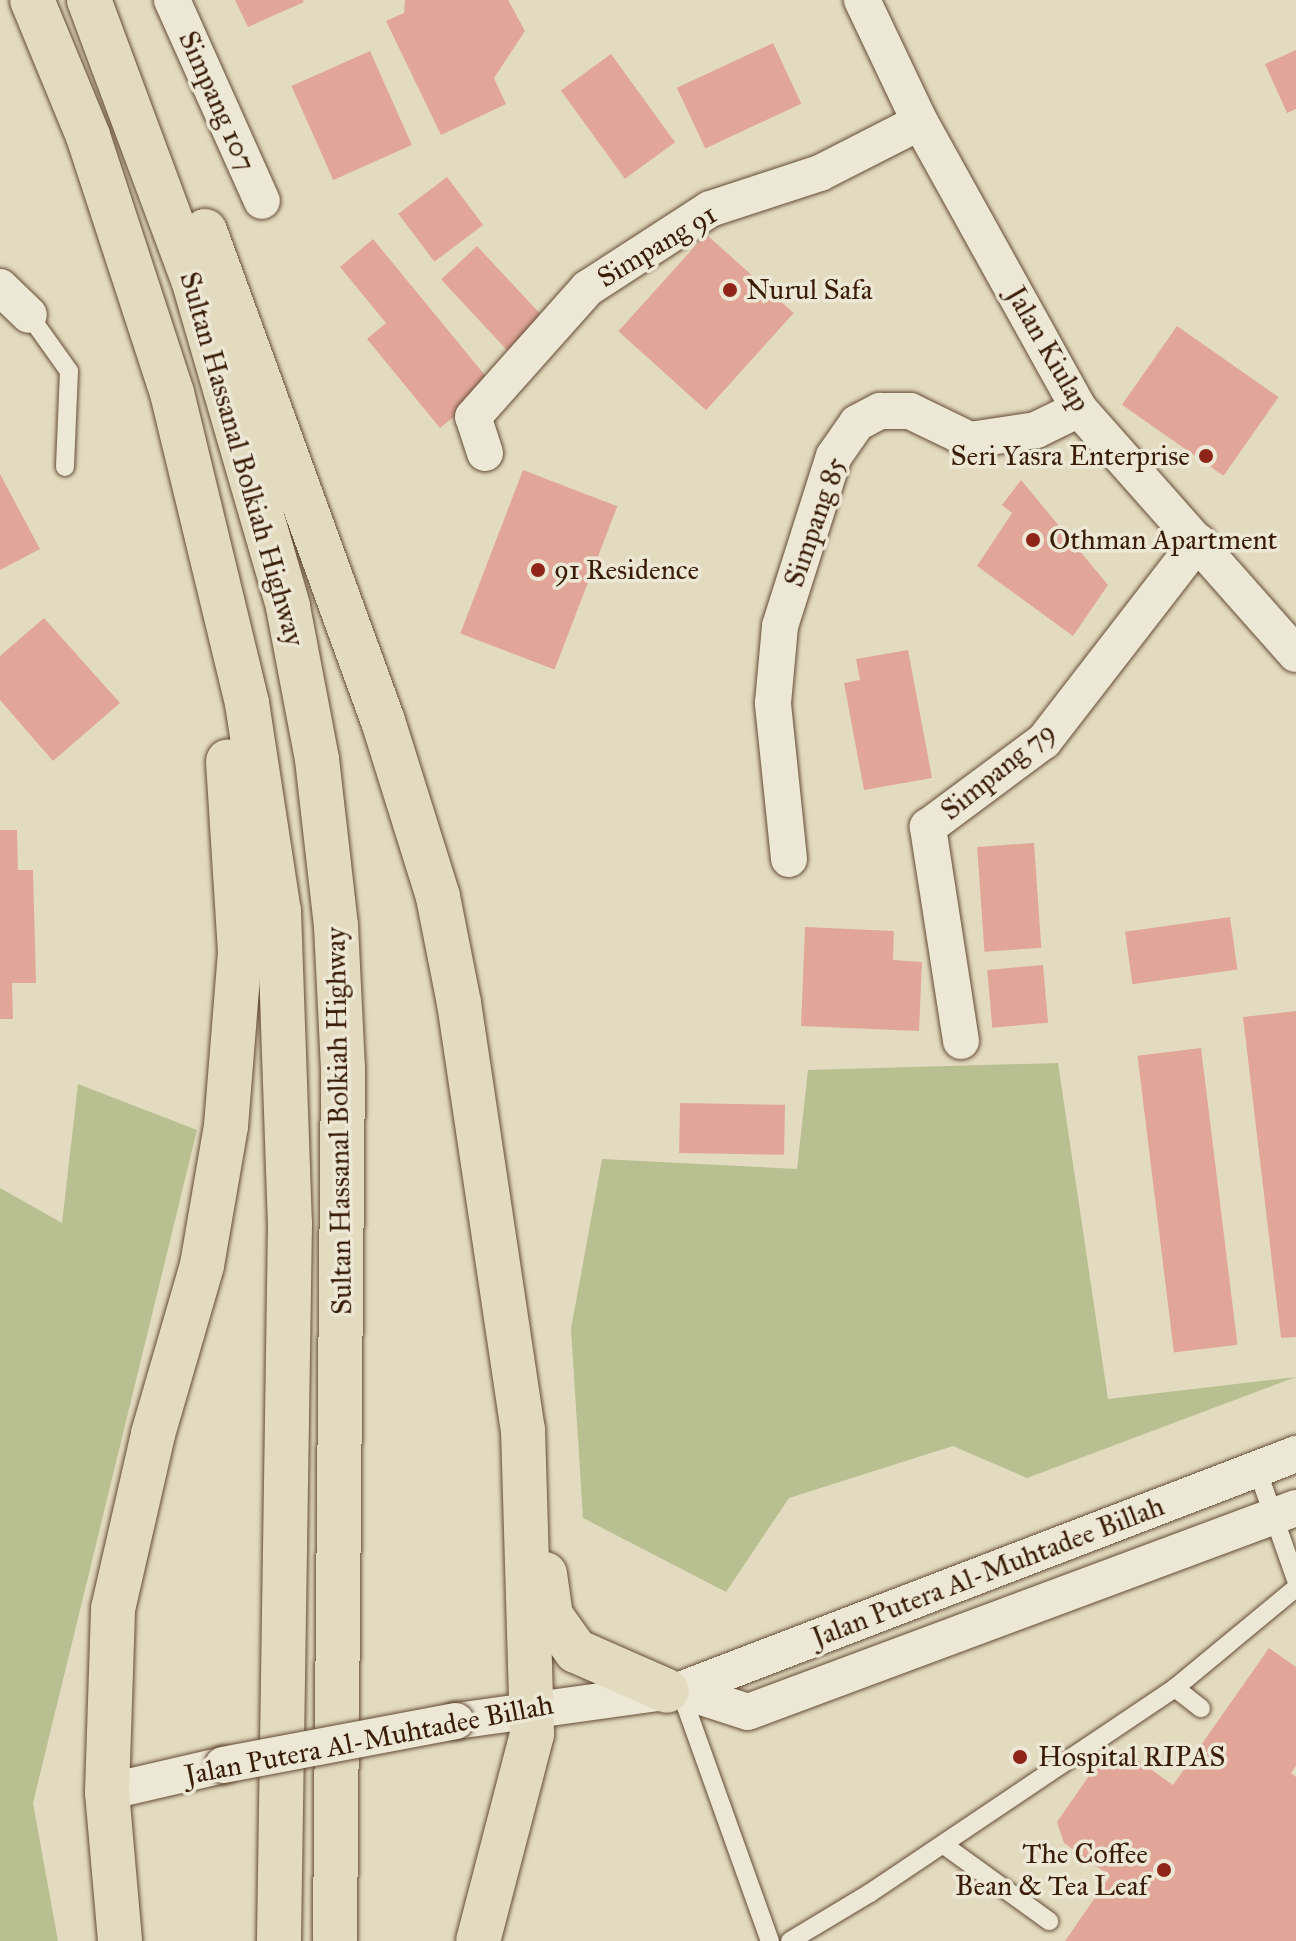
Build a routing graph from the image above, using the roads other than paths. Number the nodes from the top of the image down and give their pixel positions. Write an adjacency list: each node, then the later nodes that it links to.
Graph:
1 (32, 0): 12 (main road, Sultan Hassanal Bolkiah Highway)
2 (89, 0): 5 (main road, Sultan Hassanal Bolkiah Highway)
3 (172, 0): 7 (street, Simpang 107)
4 (862, 0): 6 (street, Jalan Kiulap)
5 (126, 90): 18 (main road); 33 (main road, Sultan Hassanal Bolkiah Highway)
6 (920, 122): 10 (street, Jalan Kiulap); 11 (street, Simpang 91)
7 (262, 201)
8 (0, 287): 9 (street)
9 (29, 315): 13 (lane)
10 (1079, 409): 14 (street, Jalan Kiulap); 16 (street, Simpang 85)
11 (485, 453)
12 (189, 459): 28 (main road); 32 (main road, Sultan Hassanal Bolkiah Highway)
13 (65, 467)
14 (1198, 542): 15 (street, Jalan Kiulap); 17 (street, Simpang 79)
15 (1296, 654)
16 (789, 859)
17 (961, 1041)
18 (523, 1429): 25 (main road); 26 (main road)
19 (1296, 1454): 20 (street, Jalan Putera Al-Muhtadee Billah)
20 (1257, 1469): 21 (lane); 25 (street, Jalan Putera Al-Muhtadee Billah)
21 (1284, 1513): 22 (lane); 25 (street, Jalan Putera Al-Muhtadee Billah)
22 (1296, 1580)
23 (1296, 1588): 24 (lane)
24 (1175, 1688): 27 (lane); 29 (lane)
25 (673, 1690): 26 (street, Jalan Putera Al-Muhtadee Billah); 35 (lane)
26 (530, 1707): 28 (street, Jalan Putera Al-Muhtadee Billah, bridge); 34 (main road)
27 (1201, 1708)
28 (107, 1792): 31 (main road)
29 (944, 1845): 30 (lane); 36 (lane)
30 (1049, 1921)
31 (120, 1941)
32 (279, 1941)
33 (335, 1941)
34 (478, 1941)
35 (770, 1941)
36 (790, 1941)

